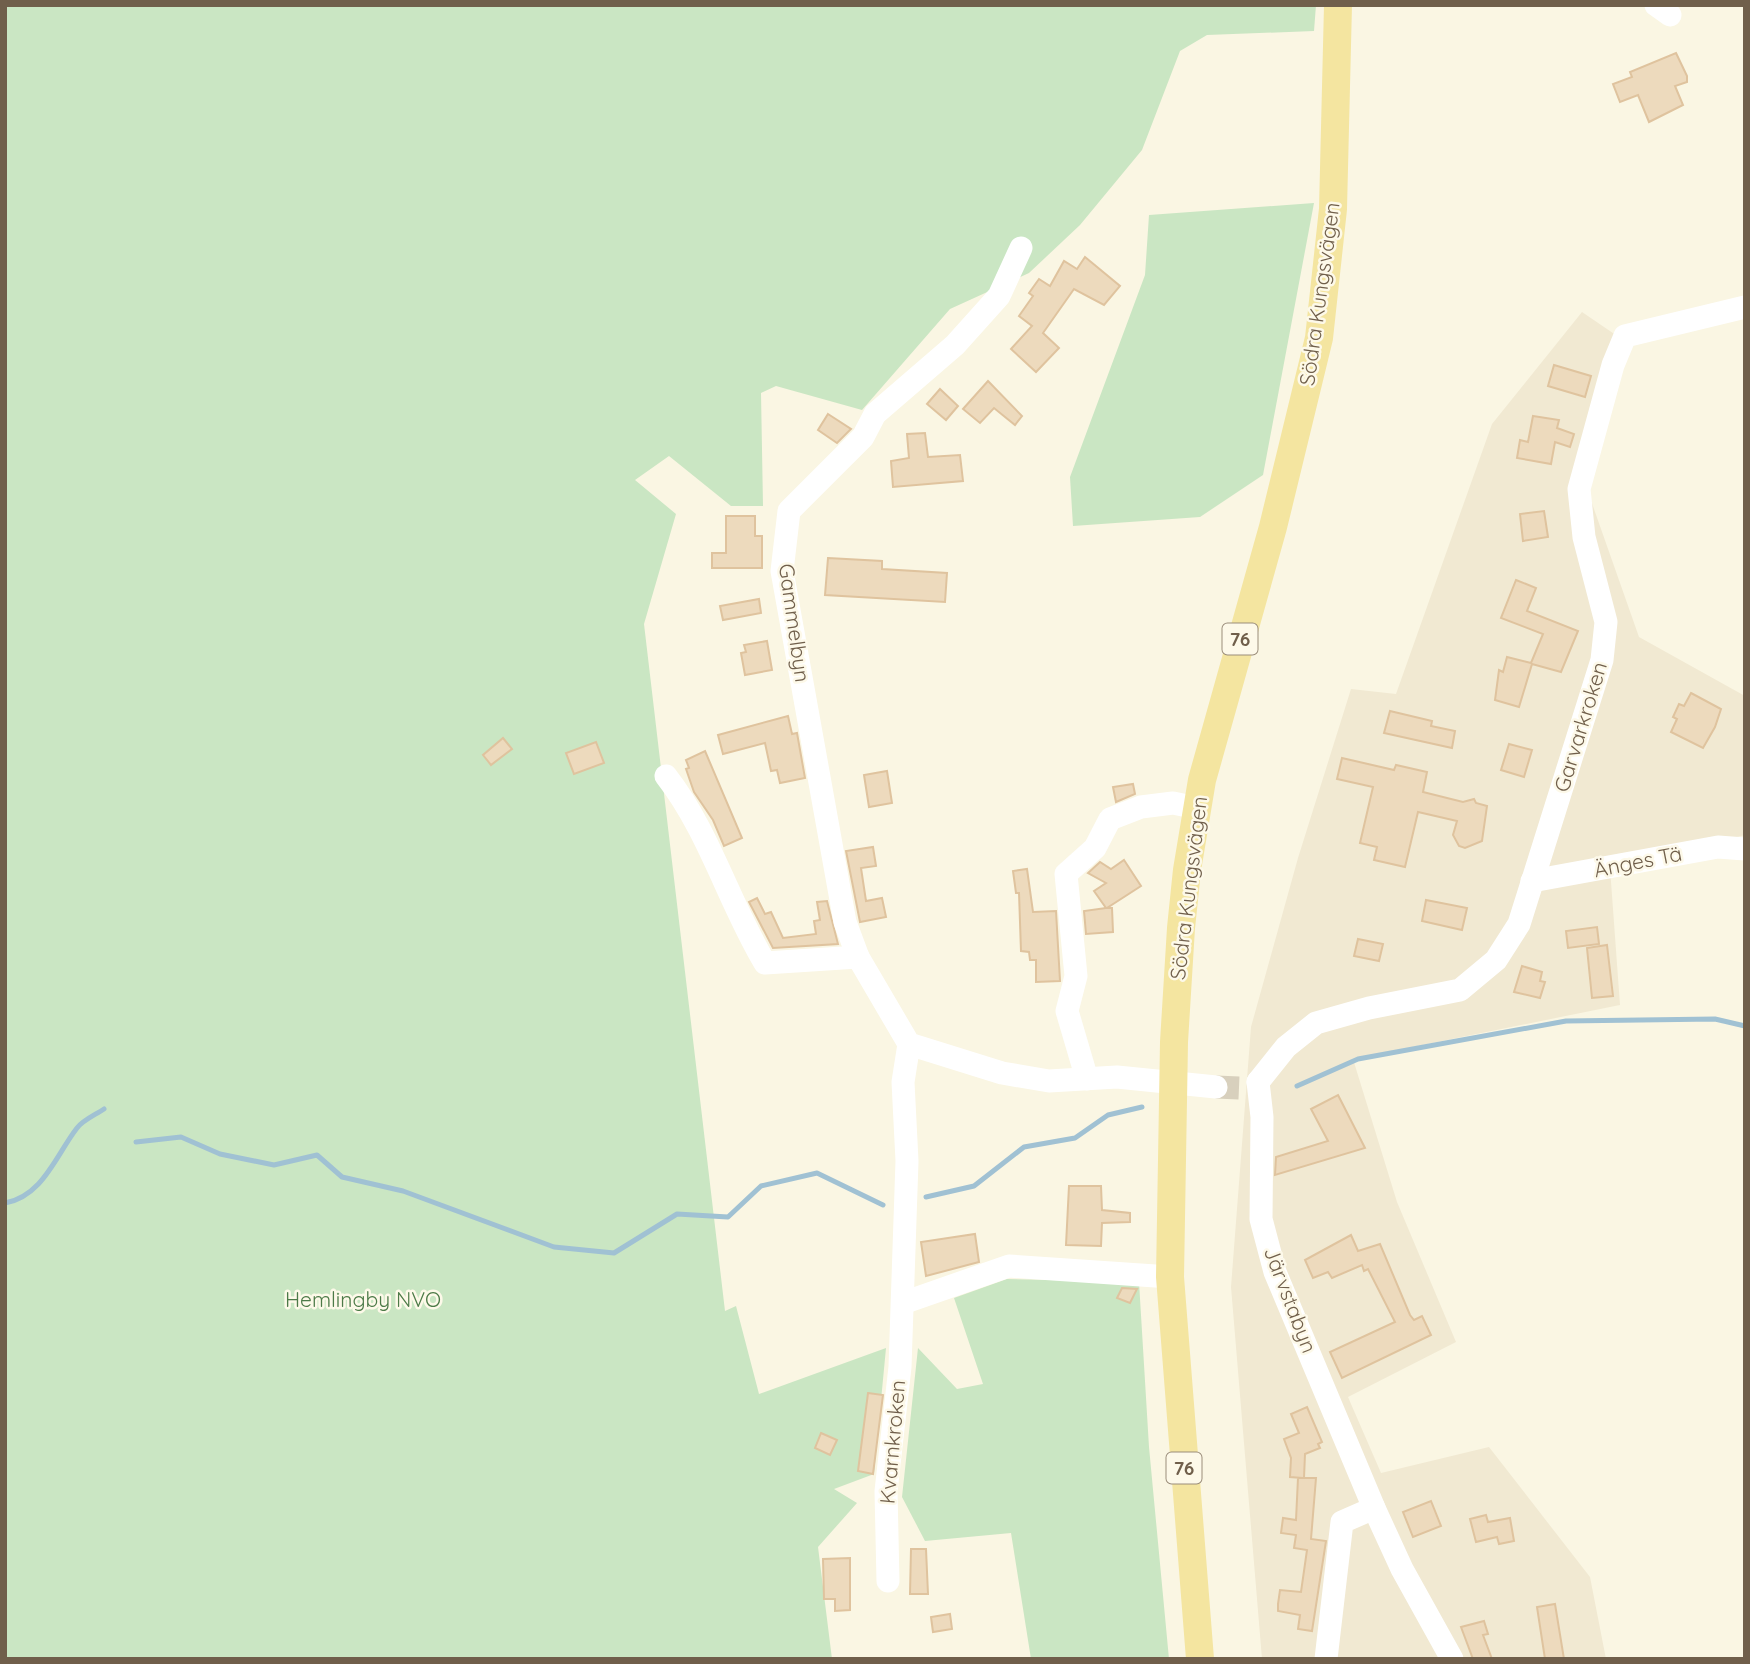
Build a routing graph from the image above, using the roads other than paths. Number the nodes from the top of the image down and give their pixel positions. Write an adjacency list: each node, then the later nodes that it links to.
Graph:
1 (1338, 5): 5 (main road, Södra Kungsvägen / 76)
2 (1021, 248): 8 (street, Gammelbyn)
3 (1745, 307): 7 (street, Garvarkroken)
4 (666, 775): 8 (street)
5 (1197, 808): 10 (street); 11 (main road, Södra Kungsvägen / 76)
6 (1745, 849): 7 (street, Änges Tä)
7 (1532, 881): 12 (street, Garvarkroken)
8 (858, 957): 9 (street, Gammelbyn)
9 (909, 1044): 10 (street); 15 (street, Kvarnkroken)
10 (1087, 1079): 11 (street)
11 (1174, 1082): 13 (street); 14 (main road, Södra Kungsvägen / 76)
12 (1249, 1085): 16 (street, Järvstabyn)
13 (1216, 1087)
14 (1170, 1277): 15 (street); 18 (main road, Södra Kungsvägen / 76)
15 (903, 1303): 17 (street, Kvarnkroken)
16 (1374, 1508): 19 (street); 20 (street, Järvstabyn)
17 (888, 1581)
18 (1200, 1659)
19 (1326, 1659)
20 (1452, 1659)

